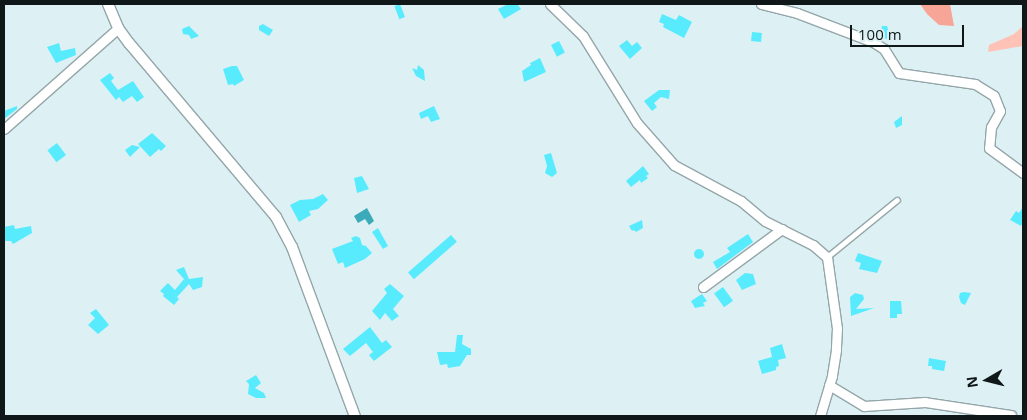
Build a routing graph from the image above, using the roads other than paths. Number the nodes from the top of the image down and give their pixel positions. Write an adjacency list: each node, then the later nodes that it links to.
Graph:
1 (108, 4): 4 (street)
2 (550, 4): 8 (street)
3 (761, 4): 6 (street)
4 (118, 28): 5 (street); 13 (street)
5 (4, 128)
6 (1023, 173)
7 (897, 200): 9 (lane)
8 (782, 229): 9 (street); 10 (street)
9 (827, 257): 11 (street)
10 (703, 287)
11 (829, 385): 12 (street); 14 (street)
12 (1011, 415)
13 (355, 416)
14 (820, 416)

